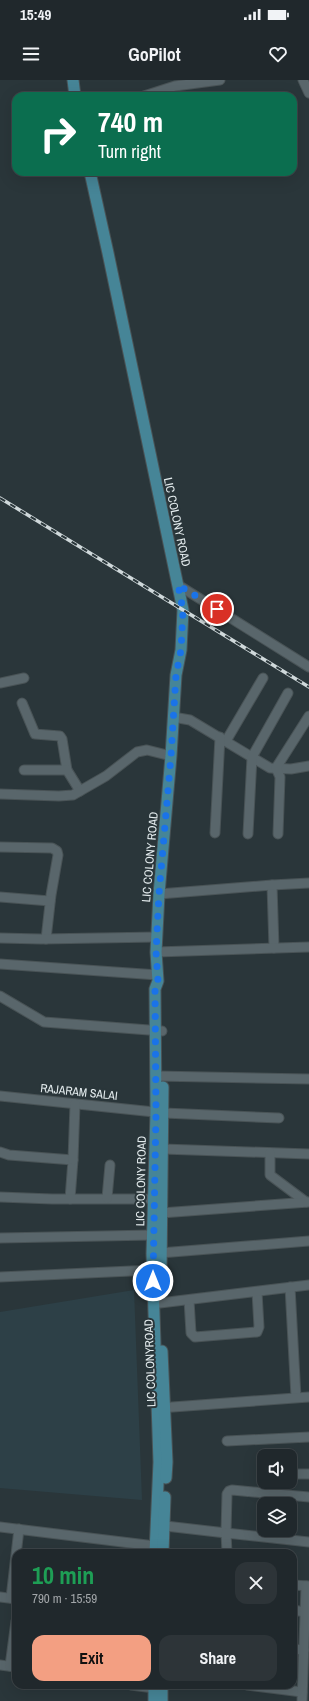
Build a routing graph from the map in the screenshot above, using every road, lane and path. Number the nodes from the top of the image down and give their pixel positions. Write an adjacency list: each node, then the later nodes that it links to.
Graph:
1 (73, 80): 5 (main road)
2 (220, 80): 4 (street)
3 (303, 80): 7 (street)
4 (209, 81): 6 (street)
5 (74, 92)
6 (157, 92)
7 (309, 93)
8 (91, 176): 9 (main road, LIC COLONY ROAD)
9 (178, 585): 10 (street); 16 (main road, LIC COLONY ROAD)
10 (309, 667)
11 (24, 678): 13 (street)
12 (263, 678): 18 (street)
13 (0, 682)
14 (288, 693): 20 (street)
15 (22, 703): 24 (street)
16 (173, 716): 18 (street); 19 (main road, LIC COLONY ROAD)
17 (309, 716): 22 (street)
18 (223, 739): 20 (street); 27 (street)
19 (171, 756): 25 (street); 33 (main road, LIC COLONY ROAD)
20 (252, 757): 22 (street); 28 (street)
21 (309, 766): 22 (street)
22 (276, 768): 29 (street)
23 (24, 770): 24 (street)
24 (67, 770): 25 (street)
25 (80, 790): 26 (street)
26 (0, 794)
27 (215, 833)
28 (248, 834)
29 (278, 834)
30 (0, 847): 35 (street)
31 (309, 883): 32 (street)
32 (272, 885): 33 (street); 40 (street)
33 (159, 894): 36 (main road, LIC COLONY ROAD)
34 (0, 897): 35 (street)
35 (50, 901): 38 (street)
36 (157, 937): 38 (street); 41 (main road, LIC COLONY ROAD)
37 (0, 938): 38 (street)
38 (46, 939)
39 (309, 947): 40 (street)
40 (274, 948): 41 (street)
41 (156, 952): 43 (main road, LIC COLONY ROAD)
42 (0, 964): 43 (street)
43 (158, 978): 45 (main road, LIC COLONYROAD)
44 (0, 996): 45 (street)
45 (158, 1030): 46 (main road, LIC COLONYROAD)
46 (159, 1076): 47 (street); 50 (main road, LIC COLONYROAD)
47 (309, 1079)
48 (0, 1096): 49 (street, RAJARAM SALAI)
49 (75, 1104): 50 (street, RAJARAM SALAI); 56 (street)
50 (160, 1113): 51 (street, RAJARAM SALAI); 52 (main road, LIC COLONYROAD); 61 (main road, LIC COLONY ROAD)
51 (279, 1118)
52 (163, 1149): 53 (street); 63 (main road, LIC COLONYROAD)
53 (270, 1153): 55 (street); 62 (street)
54 (1, 1154): 56 (street)
55 (309, 1154)
56 (73, 1160): 60 (street)
57 (110, 1165): 59 (street)
58 (0, 1197): 60 (street)
59 (107, 1198): 60 (street); 61 (street)
60 (70, 1199)
61 (154, 1199): 64 (main road, LIC COLONY ROAD)
62 (308, 1202): 63 (street)
63 (161, 1213): 67 (main road, LIC COLONYROAD)
64 (153, 1235): 65 (street); 67 (main road, LIC COLONY ROAD)
65 (0, 1238)
66 (309, 1241): 67 (street)
67 (157, 1262): 68 (street); 73 (main road, LIC COLONYROAD); 76 (main road, LIC COLONY ROAD)
68 (0, 1277)
69 (309, 1285): 70 (street)
70 (290, 1287): 71 (street); 75 (street)
71 (257, 1292): 72 (street); 72 (street)
72 (189, 1300): 73 (street)
73 (160, 1303): 76 (main road, LIC COLONYROAD)
74 (309, 1396): 75 (street)
75 (296, 1397): 76 (street)
76 (160, 1408): 82 (main road, LIC COLONYROAD)
77 (309, 1437): 78 (street)
78 (227, 1441)
79 (297, 1474): 80 (street)
80 (309, 1474)
81 (309, 1497): 85 (street)
82 (160, 1526): 85 (street); 89 (main road, LIC COLONYROAD)
83 (0, 1527): 84 (street)
84 (19, 1530): 87 (street); 88 (street)
85 (226, 1533): 86 (street); 90 (street)
86 (309, 1542)
87 (17, 1549)
88 (145, 1549)
89 (158, 1549)
90 (227, 1549)
91 (297, 1585): 92 (street)
92 (308, 1586): 96 (street)
93 (0, 1597): 94 (street)
94 (12, 1598)
95 (297, 1611): 96 (street)
96 (306, 1612): 98 (street)
97 (297, 1649): 98 (street)
98 (304, 1650): 104 (street)
99 (0, 1665): 100 (street)
100 (12, 1667)
101 (156, 1689): 105 (main road)
102 (157, 1689): 106 (main road)
103 (267, 1689): 104 (street)
104 (302, 1696)
105 (154, 1701)
106 (162, 1701)

